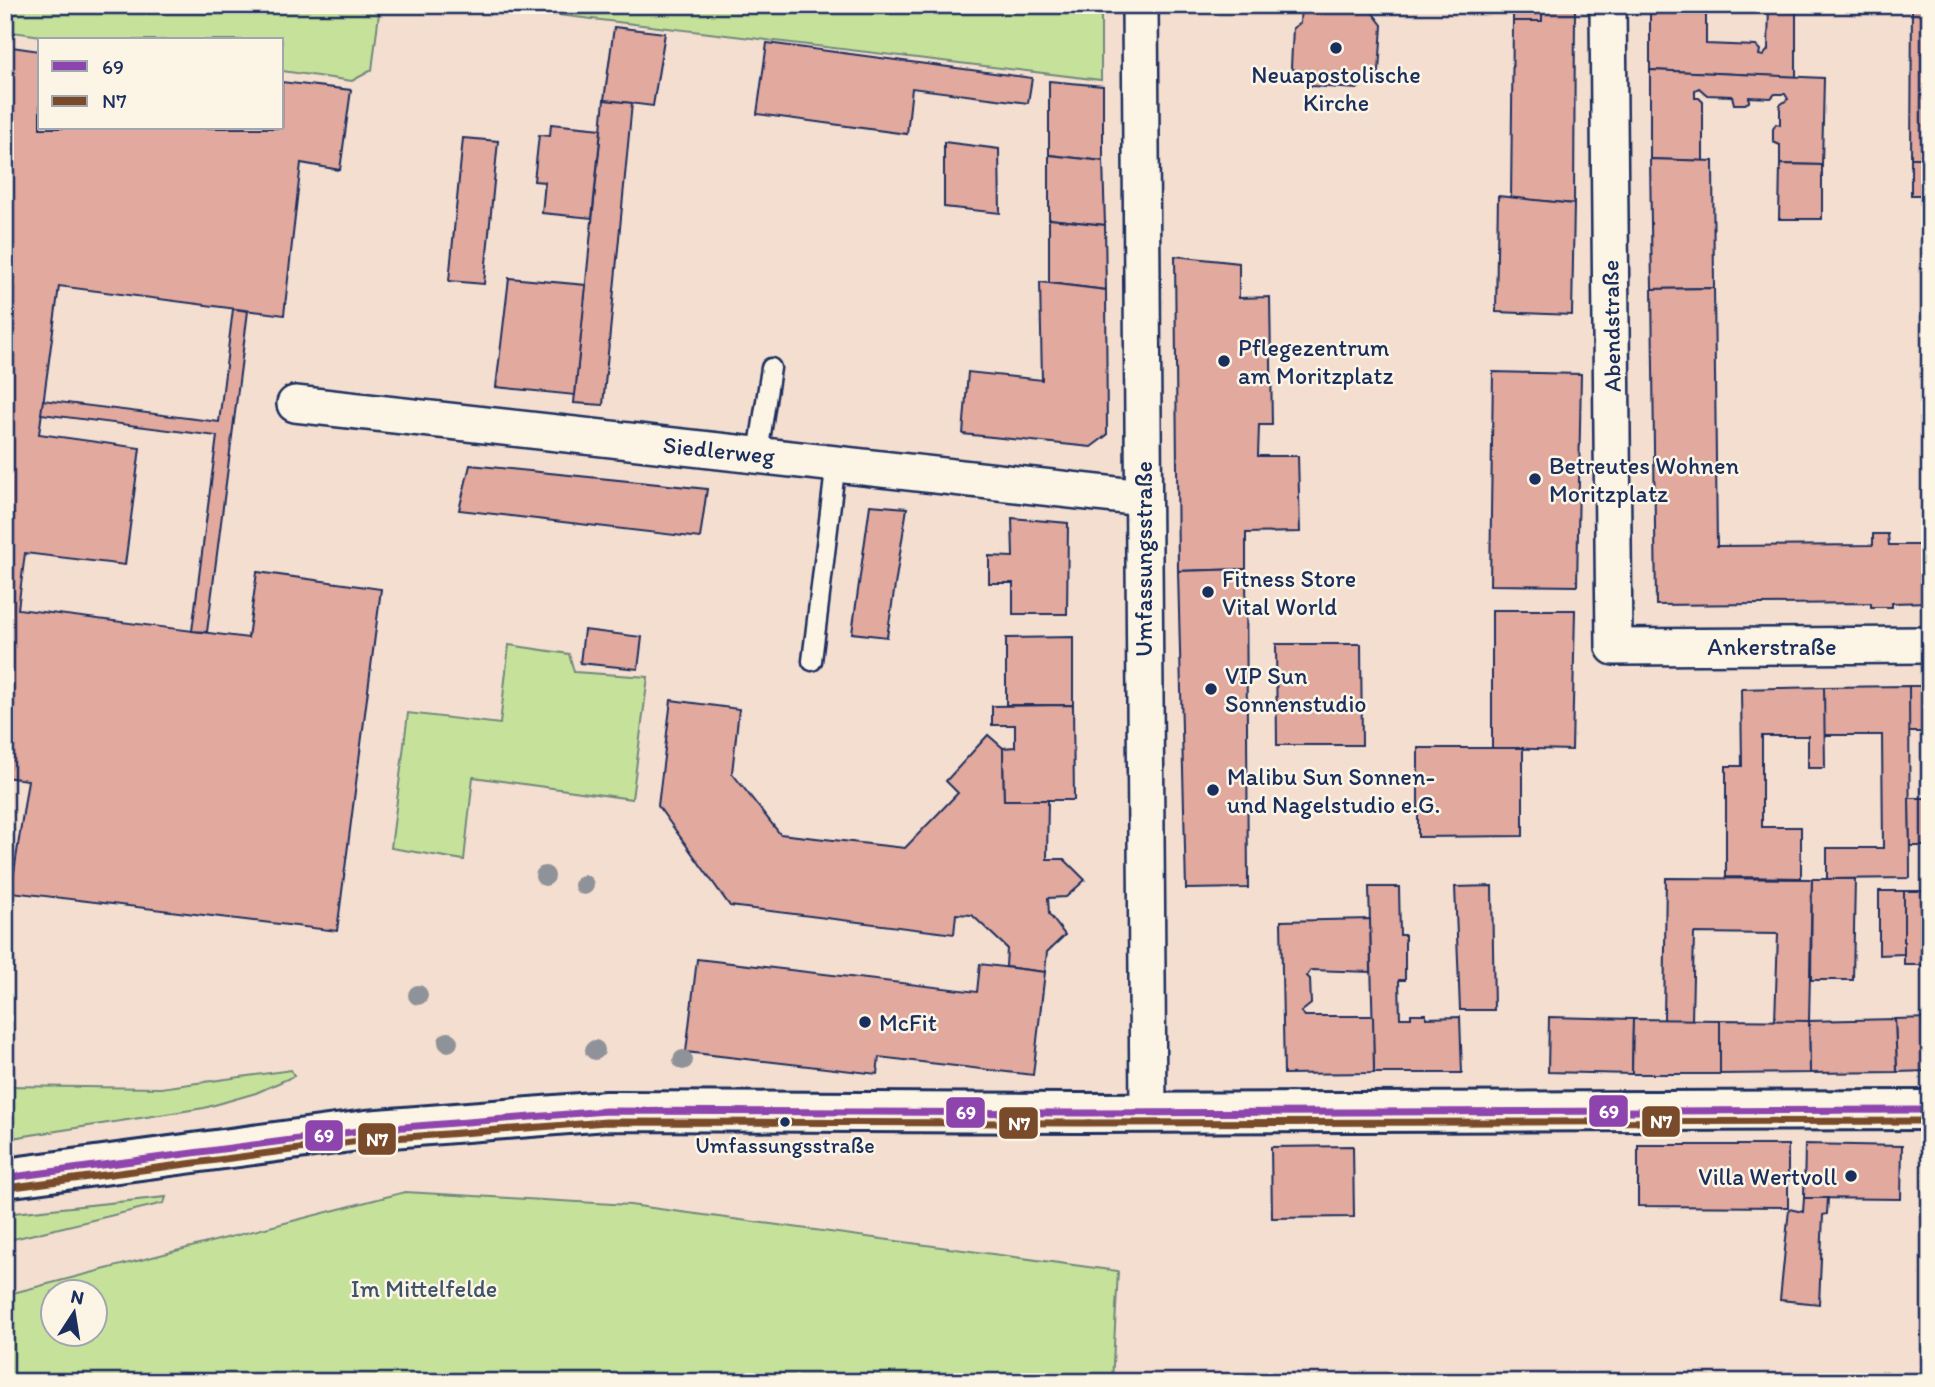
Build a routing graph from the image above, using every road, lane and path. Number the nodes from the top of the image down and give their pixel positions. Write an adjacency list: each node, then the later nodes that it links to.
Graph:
1 (1140, 5): 7 (street, Umfassungsstraße)
2 (1608, 5): 9 (street, Abendstraße)
3 (771, 368): 5 (lane)
4 (295, 404): 5 (street, Siedlerweg)
5 (758, 454): 6 (street, Siedlerweg)
6 (836, 463): 7 (street, Siedlerweg); 10 (lane)
7 (1143, 498): 12 (street, Umfassungsstraße)
8 (1930, 645): 9 (street, Ankerstraße)
9 (1614, 648)
10 (812, 661)
11 (1930, 1110): 12 (street)
12 (1148, 1113): 13 (street)
13 (5, 1178)

